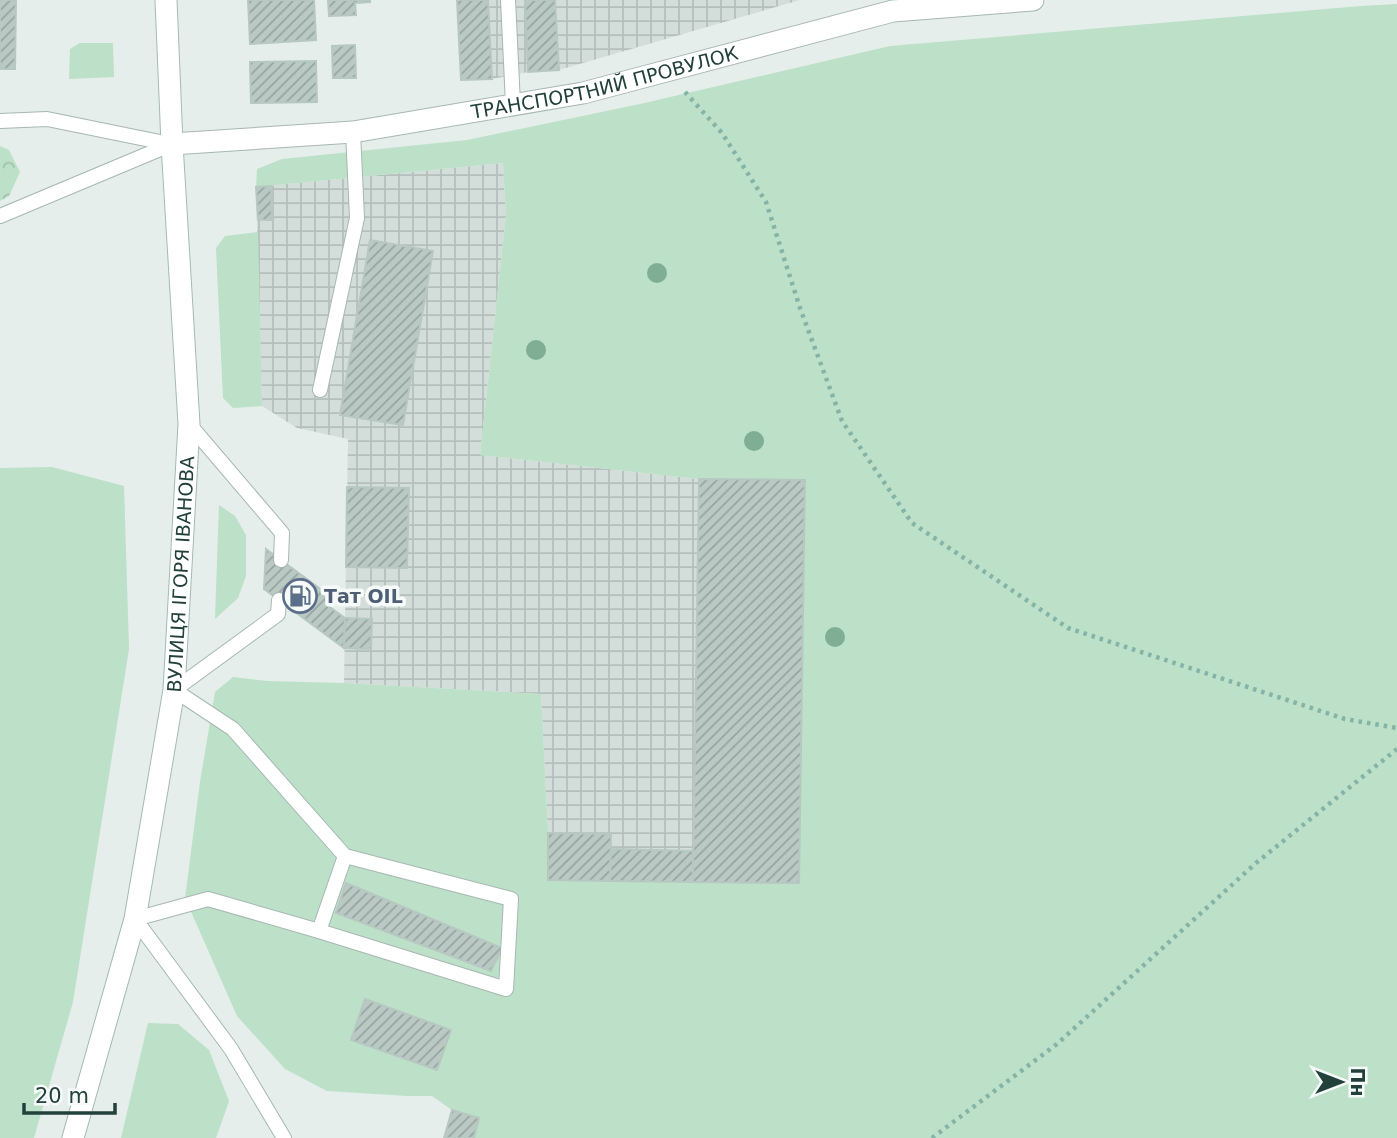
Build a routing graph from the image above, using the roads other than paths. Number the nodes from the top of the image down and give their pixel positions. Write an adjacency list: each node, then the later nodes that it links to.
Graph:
1 (166, 0): 7 (street, ВУЛИЦЯ ІГОРЯ ІВАНОВА)
2 (508, 0): 4 (lane)
3 (1032, 0): 4 (street, ТРАНСПОРТНИЙ ПРОВУЛОК)
4 (513, 104): 6 (street, ТРАНСПОРТНИЙ ПРОВУЛОК)
5 (0, 121): 7 (lane)
6 (353, 132): 7 (street, ТРАНСПОРТНИЙ ПРОВУЛОК); 9 (lane)
7 (172, 144): 8 (lane); 10 (street, ВУЛИЦЯ ІГОРЯ ІВАНОВА)
8 (0, 216)
9 (320, 390)
10 (189, 424): 11 (lane); 13 (street, ВУЛИЦЯ ІГОРЯ ІВАНОВА)
11 (281, 560)
12 (279, 600): 13 (lane)
13 (174, 690): 14 (lane); 15 (street, ВУЛИЦЯ ІГОРЯ ІВАНОВА)
14 (345, 856): 16 (lane); 16 (lane)
15 (135, 919): 16 (lane); 17 (street, ВУЛИЦЯ ІГОРЯ ІВАНОВА); 18 (lane)
16 (319, 931)
17 (73, 1138)
18 (284, 1138)

